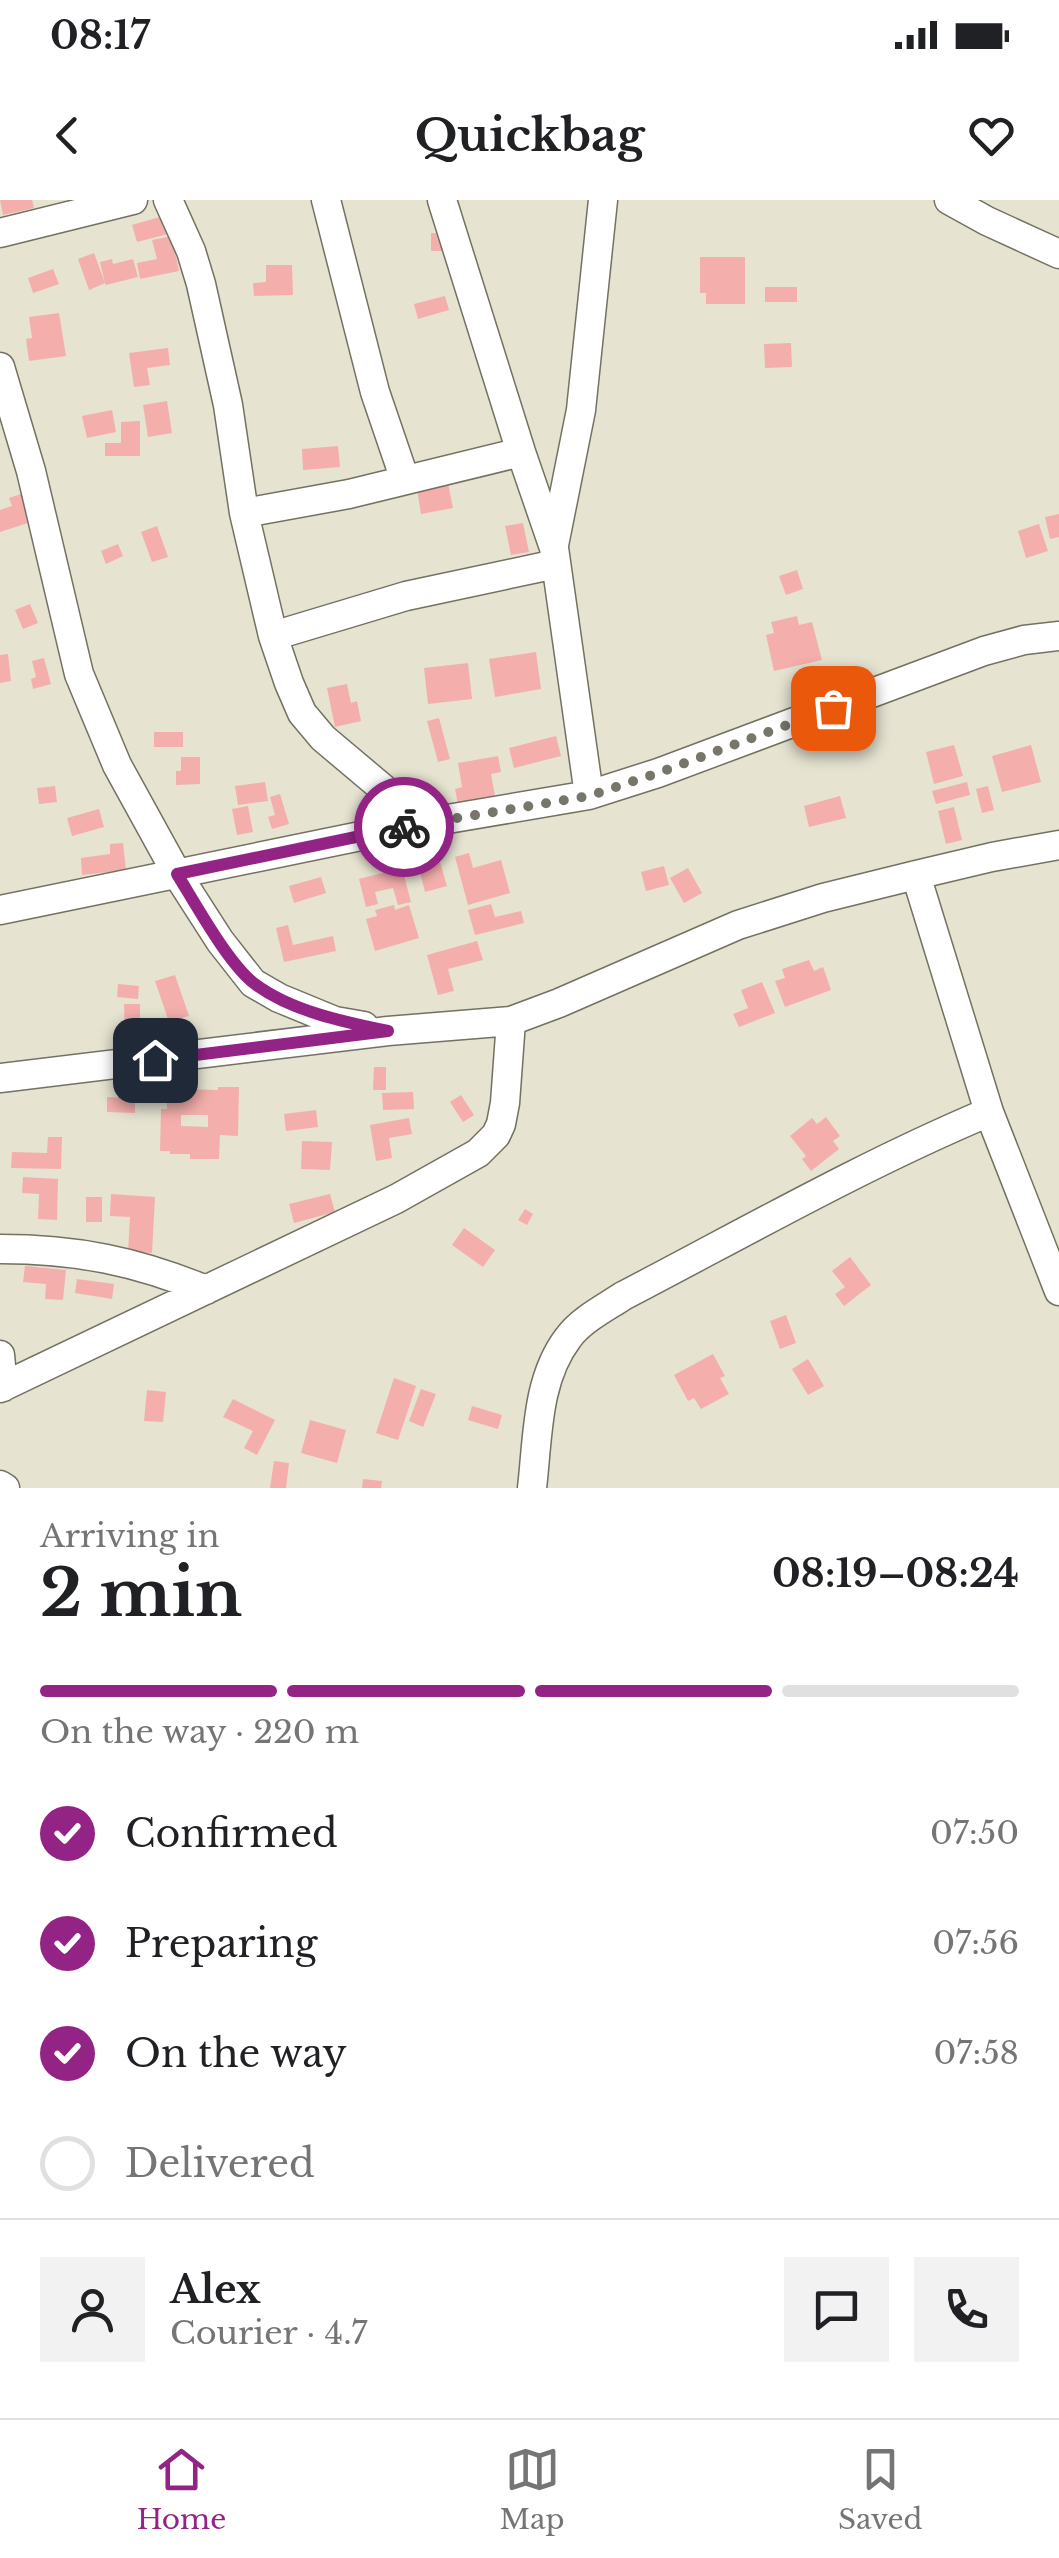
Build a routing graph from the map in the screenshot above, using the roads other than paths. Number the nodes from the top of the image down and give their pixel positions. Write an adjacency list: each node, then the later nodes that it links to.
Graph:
1 (133, 200): 7 (street)
2 (168, 200): 12 (street)
3 (326, 200): 11 (street)
4 (442, 200): 10 (street)
5 (603, 200): 13 (street)
6 (949, 200): 8 (street)
7 (0, 233)
8 (1059, 254)
9 (0, 367): 19 (street)
10 (520, 452): 11 (street); 13 (street)
11 (405, 480): 12 (street)
12 (244, 513): 14 (street)
13 (555, 556): 14 (street); 16 (street)
14 (273, 636): 17 (street)
15 (1059, 636): 16 (street)
16 (589, 796): 17 (street)
17 (424, 823): 19 (street)
18 (1059, 845): 20 (street)
19 (177, 874): 21 (street); 23 (street)
20 (916, 875): 22 (street); 25 (street)
21 (0, 910)
22 (511, 1021): 23 (street); 27 (street)
23 (388, 1031): 24 (street)
24 (0, 1078)
25 (988, 1112): 28 (street); 31 (street)
26 (0, 1249): 27 (street)
27 (206, 1290): 30 (street)
28 (1059, 1292)
29 (0, 1355): 30 (street)
30 (2, 1388)
31 (532, 1488)

